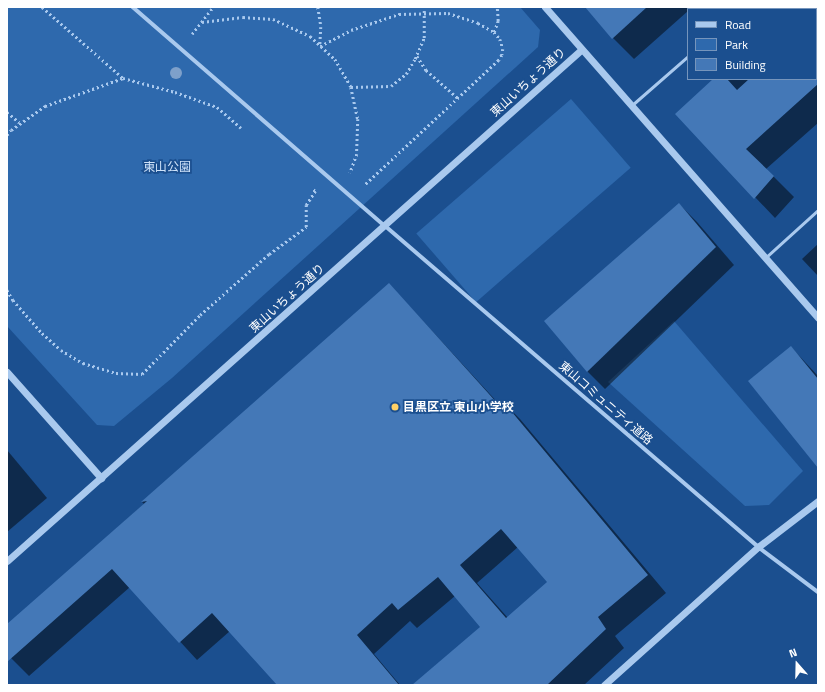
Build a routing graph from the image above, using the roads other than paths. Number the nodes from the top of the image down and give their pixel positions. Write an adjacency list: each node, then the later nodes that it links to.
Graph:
1 (133, 7): 7 (street)
2 (545, 7): 3 (street)
3 (581, 50): 5 (street); 7 (street, 東山いちょう通り)
4 (687, 57): 5 (lane)
5 (631, 106): 8 (street)
6 (818, 210): 8 (lane)
7 (384, 225): 11 (street, 東山いちょう通り); 13 (street, 東山コミュニティ道路)
8 (765, 258): 9 (street)
9 (818, 318)
10 (7, 372): 11 (street)
11 (101, 478): 14 (street, 東山いちょう通り)
12 (818, 501): 13 (street)
13 (758, 547): 15 (street, 東山コミュニティ道路); 16 (street)
14 (7, 561)
15 (818, 592)
16 (604, 685)

